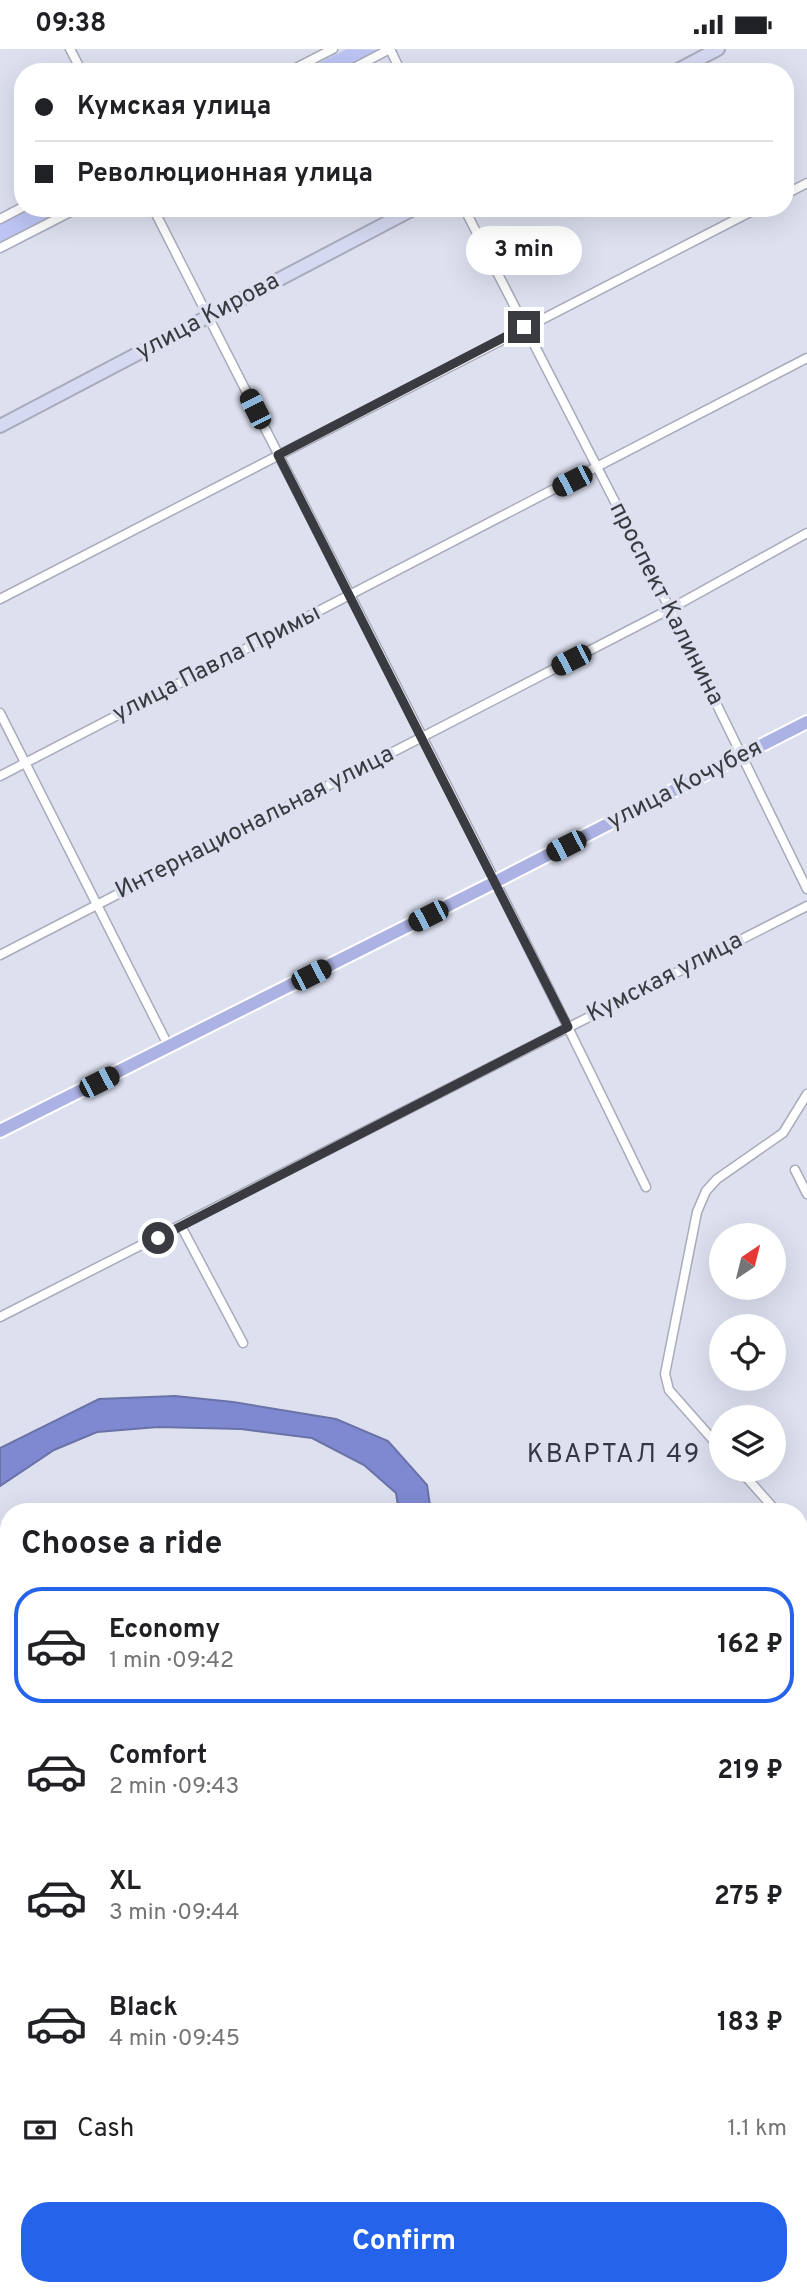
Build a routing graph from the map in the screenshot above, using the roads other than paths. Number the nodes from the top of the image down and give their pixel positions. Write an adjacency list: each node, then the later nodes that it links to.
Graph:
1 (333, 49): 4 (street)
2 (390, 49): 5 (street)
3 (718, 49): 6 (street)
4 (306, 63)
5 (363, 63)
6 (691, 63)
7 (60, 217): 12 (street)
8 (158, 217): 13 (street)
9 (398, 217): 13 (street, улица Кирова)
10 (469, 217): 14 (street, проспект Калинина)
11 (740, 217): 14 (street)
12 (0, 248)
13 (208, 317): 16 (street, улица Кирова); 17 (street)
14 (524, 327): 17 (street); 18 (street, проспект Калинина)
15 (807, 358): 18 (street, улица Павла Примы)
16 (0, 426)
17 (278, 455): 20 (street); 21 (street)
18 (597, 468): 20 (street, улица Павла Примы); 22 (street, проспект Калинина)
19 (807, 533): 22 (street, Интернациональная улица)
20 (350, 596): 25 (street); 27 (street, улица Павла Примы)
21 (0, 599)
22 (670, 609): 25 (street, Интернациональная улица); 26 (street, проспект Калинина)
23 (0, 713): 27 (street)
24 (807, 722): 26 (main road, улица Кочубея)
25 (423, 737): 29 (street); 31 (street, Интернациональная улица)
26 (741, 756): 29 (main road, улица Кочубея); 30 (street, проспект Калинина)
27 (26, 762): 28 (street, улица Павла Примы); 31 (street)
28 (0, 776)
29 (495, 882): 34 (street); 35 (main road, улица Кочубея)
30 (807, 889)
31 (98, 904): 33 (street, Интернациональная улица); 35 (street)
32 (807, 906): 34 (street, Кумская улица)
33 (0, 955)
34 (568, 1027): 39 (street); 41 (street, Кумская улица)
35 (169, 1047): 37 (main road, улица Кочубея)
36 (807, 1094): 44 (street)
37 (0, 1131)
38 (795, 1170): 40 (street)
39 (646, 1187)
40 (807, 1194)
41 (181, 1226): 42 (street, Кумская улица); 43 (street)
42 (0, 1317)
43 (243, 1343)
44 (709, 1435)
45 (751, 1482): 46 (street)
46 (769, 1503)

